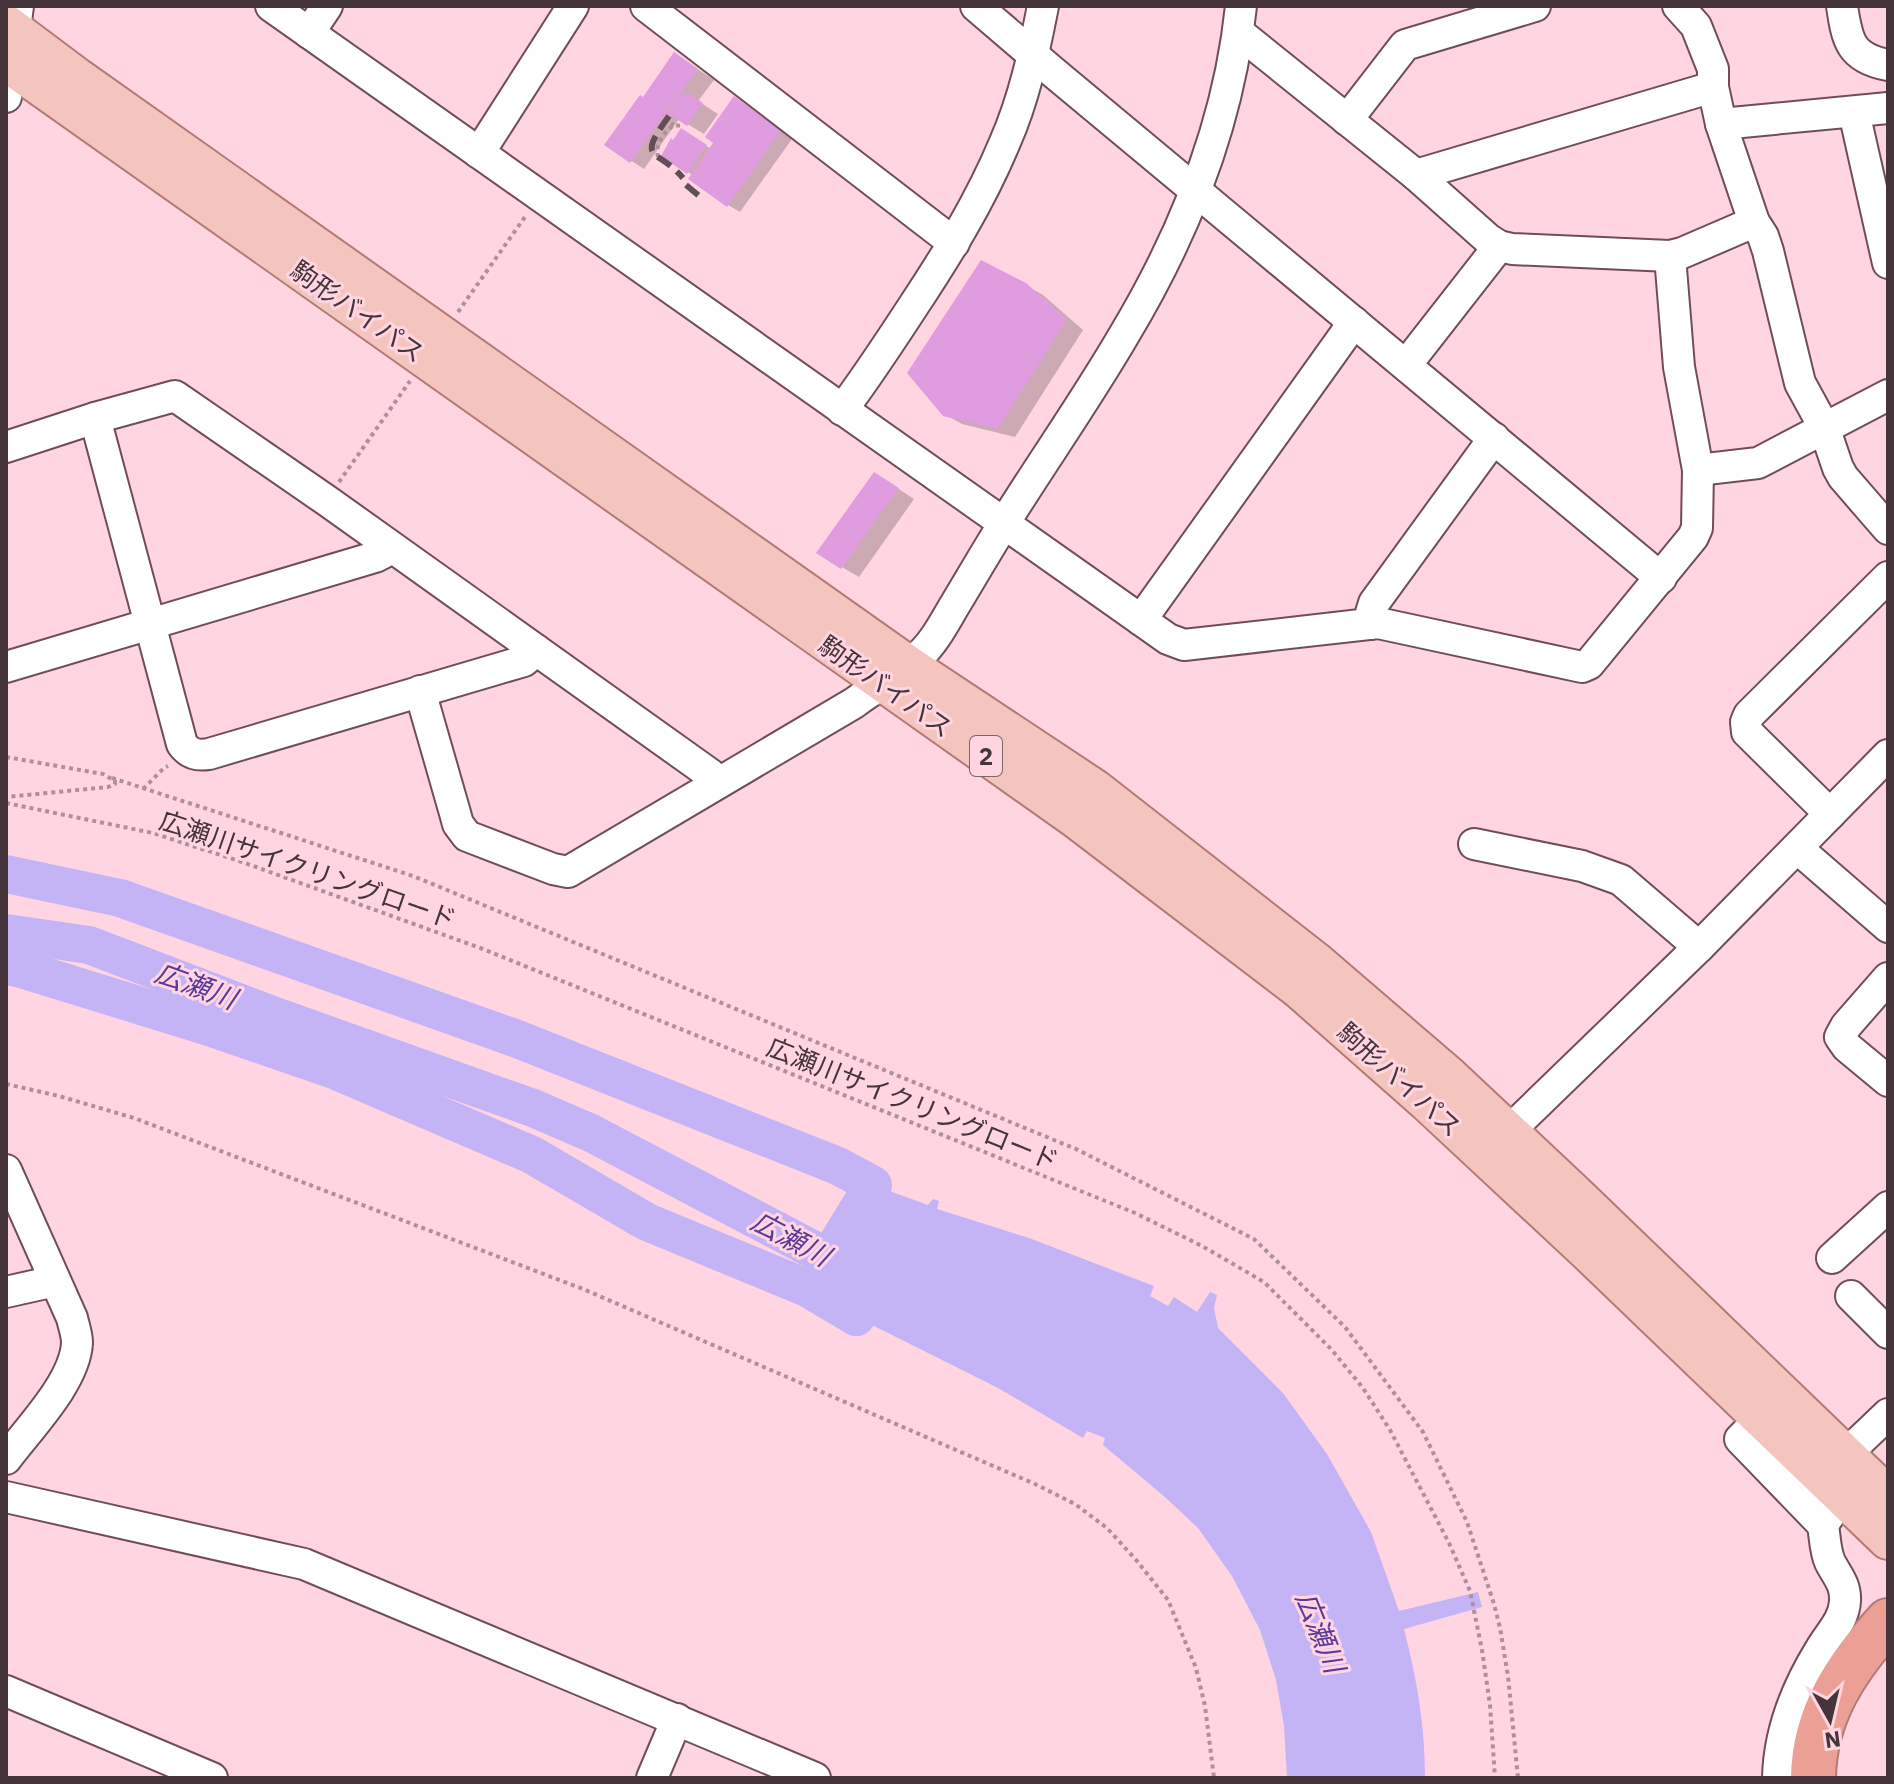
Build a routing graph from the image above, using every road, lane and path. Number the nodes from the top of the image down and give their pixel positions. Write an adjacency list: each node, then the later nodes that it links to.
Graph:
1 (271, 6): 12 (street)
2 (327, 6): 12 (street)
3 (573, 6): 24 (street)
4 (646, 6): 30 (street)
5 (976, 6): 14 (street)
6 (1043, 6): 14 (street)
7 (1535, 6): 10 (street)
8 (1678, 6): 16 (street)
9 (1842, 6): 15 (street)
10 (1499, 11): 20 (street)
11 (1239, 19): 20 (street); 27 (street)
12 (309, 33): 24 (street)
13 (10, 47): 35 (main road, 駒形バイパス / 2)
14 (1034, 55): 27 (street); 30 (street)
15 (1888, 65)
16 (1713, 87): 21 (street); 26 (street)
17 (1888, 108): 18 (street)
18 (1854, 112): 21 (street); 33 (street)
19 (664, 119): 22 (path)
20 (1347, 120): 26 (street)
21 (1721, 124): 29 (street)
22 (674, 125): 23 (path); 25 (path)
23 (683, 126)
24 (479, 153): 28 (street)
25 (658, 157)
26 (1416, 175): 31 (street)
27 (1196, 190): 34 (street); 45 (street)
28 (539, 196): 35 (path); 38 (street)
29 (1754, 222): 32 (street); 40 (street)
30 (954, 243): 38 (street)
31 (1499, 246): 32 (street); 36 (street)
32 (1670, 256): 43 (street)
33 (1888, 263)
34 (1354, 322): 36 (street); 50 (street)
35 (433, 347): 44 (path); 55 (main road, 駒形バイパス / 2)
36 (1406, 365): 41 (street)
37 (1888, 395): 40 (street)
38 (842, 410): 45 (street)
39 (95, 418): 42 (street); 44 (street); 51 (street)
40 (1824, 427): 43 (street); 46 (street)
41 (1494, 438): 49 (street); 52 (street)
42 (6, 447)
43 (1698, 470): 49 (street)
44 (326, 500): 47 (street)
45 (1004, 524): 50 (street); 55 (street)
46 (1888, 529)
47 (390, 547): 51 (street); 53 (street)
48 (1888, 577): 65 (street)
49 (1661, 578): 52 (street)
50 (1141, 620): 52 (street)
51 (150, 623): 54 (street); 57 (street)
52 (1370, 624)
53 (536, 650): 56 (street); 61 (street)
54 (6, 667)
55 (896, 674): 61 (street); 73 (main road, 駒形バイパス / 2)
56 (420, 691): 57 (street); 61 (street)
57 (187, 751): 62 (path)
58 (6, 757): 60 (path)
59 (1885, 763): 65 (street)
60 (112, 778): 62 (path); 63 (path)
61 (718, 783)
62 (143, 789): 99 (path)
63 (6, 797)
64 (6, 803): 98 (path, 広瀬川サイクリングロード)
65 (1830, 814): 67 (street)
66 (1474, 844): 69 (street)
67 (1797, 848): 68 (street); 69 (street)
68 (1888, 927)
69 (1699, 947): 74 (street)
70 (1888, 978): 71 (street)
71 (1888, 1081)
72 (6, 1084): 97 (path)
73 (1439, 1090): 74 (main road, 駒形バイパス / 2); 87 (main road, 駒形バイパス / 2)
74 (1508, 1132): 84 (main road, 駒形バイパス / 2)
75 (6, 1170): 78 (street)
76 (1888, 1207): 77 (street)
77 (1832, 1258)
78 (55, 1281): 79 (street); 83 (street)
79 (6, 1292)
80 (1851, 1296): 81 (street)
81 (1888, 1333)
82 (1888, 1414): 84 (street)
83 (11, 1445)
84 (1845, 1455): 85 (main road, 駒形バイパス / 2)
85 (1888, 1496)
86 (6, 1497): 92 (street)
87 (1834, 1511): 88 (main road, 駒形バイパス / 2); 93 (street)
88 (1888, 1540)
89 (1888, 1621): 93 (highway)
90 (1888, 1661): 102 (highway)
91 (6, 1691): 94 (street)
92 (677, 1719): 95 (street); 96 (street)
93 (1805, 1722): 100 (street); 101 (highway)
94 (212, 1778)
95 (652, 1778)
96 (815, 1778)
97 (1214, 1778)
98 (1495, 1778)
99 (1518, 1778)
100 (1778, 1778)
101 (1813, 1778)
102 (1839, 1778)

